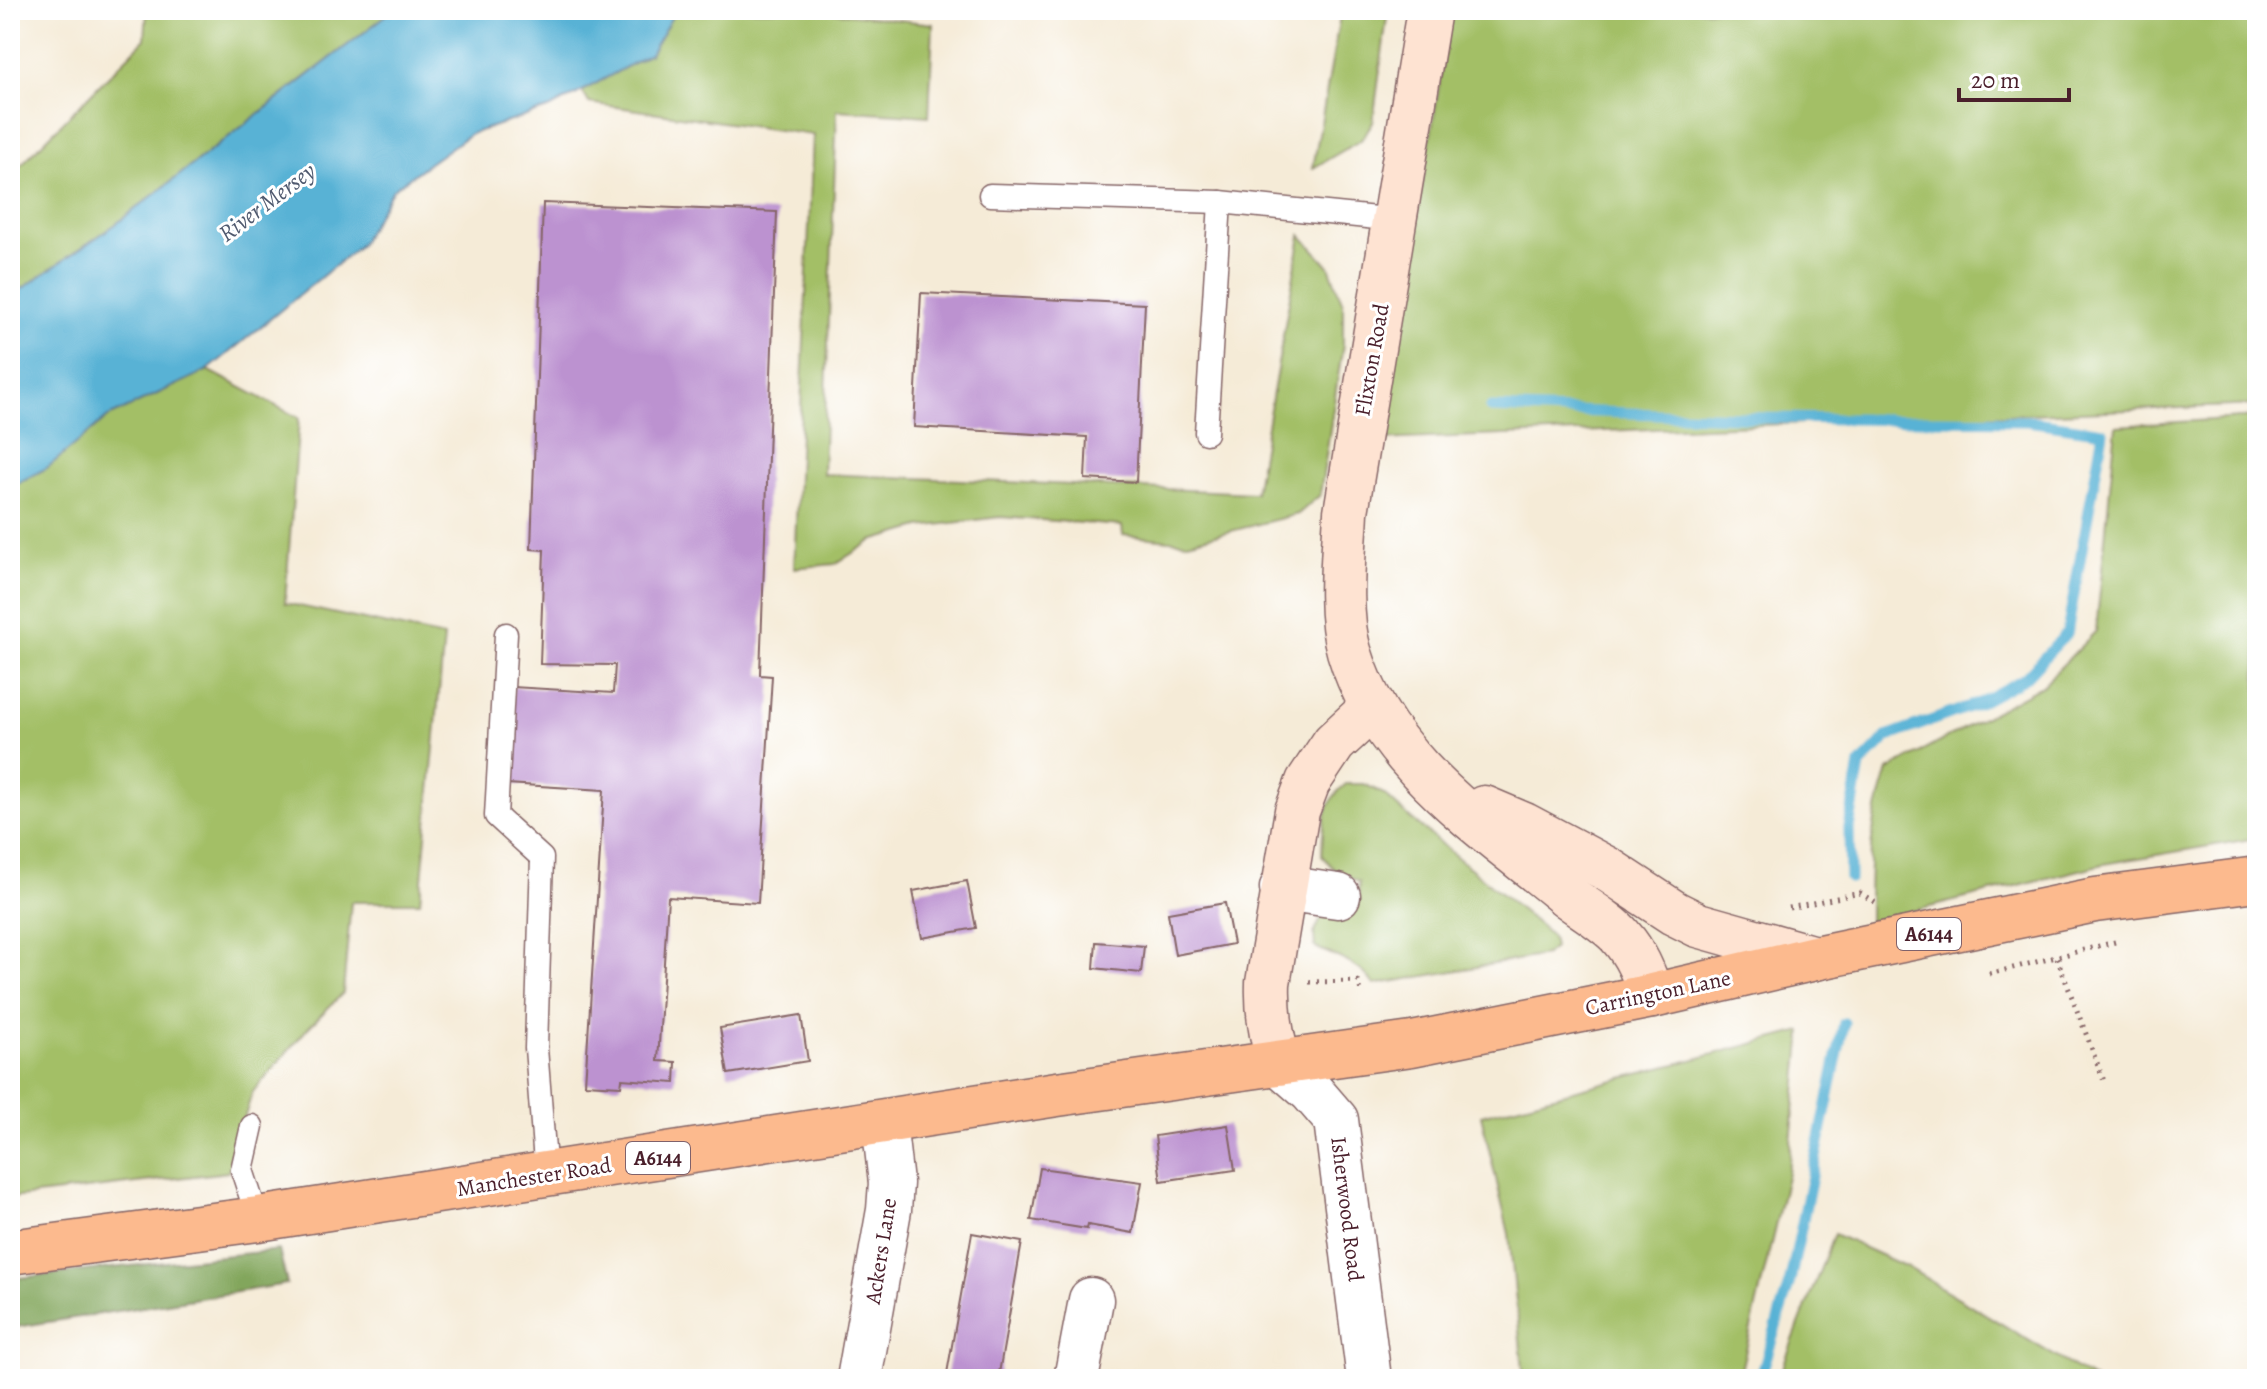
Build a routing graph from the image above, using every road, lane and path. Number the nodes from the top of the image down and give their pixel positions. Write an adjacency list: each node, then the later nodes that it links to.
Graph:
1 (1429, 10): 4 (main road, Flixton Road)
2 (990, 195): 3 (lane)
3 (1220, 202): 4 (lane); 5 (lane)
4 (1396, 220): 7 (main road, Flixton Road)
5 (1206, 433)
6 (506, 634): 27 (lane)
7 (1373, 707): 8 (main road, Flixton Road); 10 (main road)
8 (1431, 784): 13 (main road); 21 (main road, Flixton Road)
9 (2257, 879): 12 (main road, Carrington Lane / A6144)
10 (1282, 888): 11 (street); 22 (main road)
11 (1338, 896)
12 (2042, 911): 14 (main road, Carrington Lane / A6144); 17 (path)
13 (1767, 926): 14 (path); 16 (main road, A6144)
14 (1926, 935): 16 (main road, Carrington Lane / A6144)
15 (2129, 938): 17 (path)
16 (1815, 958): 21 (main road, Carrington Lane / A6144)
17 (2057, 958): 18 (path); 23 (path)
18 (1989, 974)
19 (1301, 982): 20 (path)
20 (1361, 991)
21 (1652, 996): 22 (main road, Carrington Lane / A6144)
22 (1279, 1063): 24 (main road, Carrington Lane / A6144); 33 (street, Isherwood Road)
23 (2104, 1081)
24 (1057, 1094): 25 (main road, Manchester Road / A6144)
25 (884, 1122): 27 (main road, Manchester Road / A6144); 31 (street, Ackers Lane)
26 (252, 1126): 28 (lane)
27 (546, 1175): 28 (main road, Manchester Road / A6144)
28 (258, 1219): 29 (main road, Manchester Road / A6144)
29 (10, 1252)
30 (1091, 1300): 32 (street)
31 (859, 1379)
32 (1076, 1379)
33 (1369, 1379)

